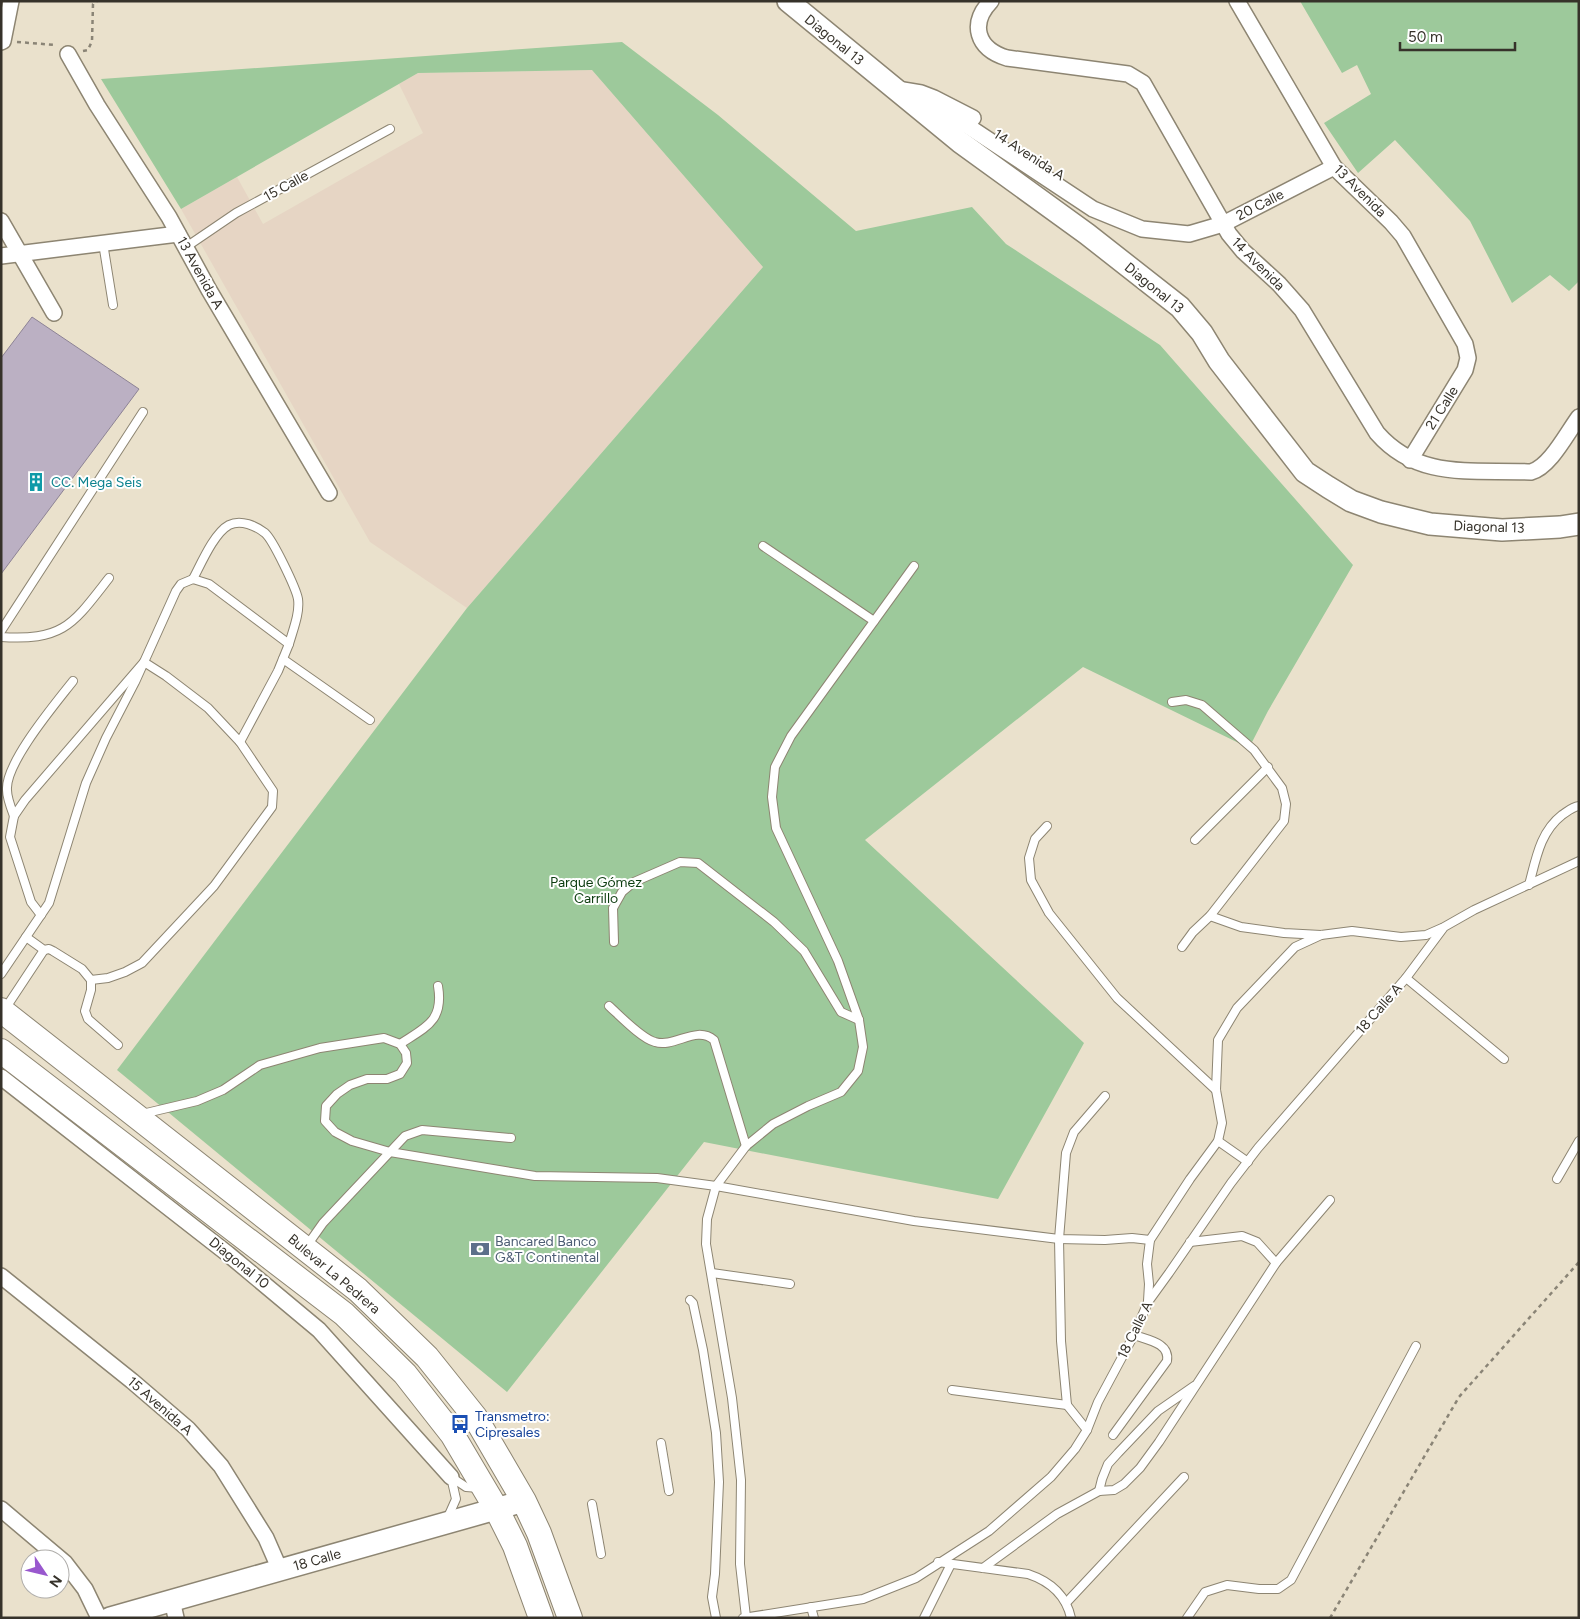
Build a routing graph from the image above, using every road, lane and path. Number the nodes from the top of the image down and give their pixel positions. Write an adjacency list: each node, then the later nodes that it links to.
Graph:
1 (11, 1): 6 (street)
2 (97, 1): 7 (path)
3 (788, 1): 8 (street, Diagonal 13)
4 (991, 1): 12 (street, 14 Avenida)
5 (1237, 1): 10 (street, 13 Avenida)
6 (2, 41): 7 (path)
7 (68, 54): 14 (street, 13 Avenida A)
8 (902, 94): 13 (street, 14 Avenida A); 25 (street, Diagonal 13)
9 (390, 129): 14 (lane, 15 Calle)
10 (1334, 167): 12 (street, 20 Calle); 20 (street, 13 Avenida)
11 (1, 221): 16 (street)
12 (1223, 224): 13 (street, 20 Calle); 23 (street, 14 Avenida)
13 (1183, 234)
14 (182, 241): 15 (street, 15 Calle); 24 (street, 13 Avenida A)
15 (103, 243): 16 (street, 15 Calle); 18 (lane)
16 (19, 254): 17 (street, 15 Calle); 19 (street)
17 (1, 256)
18 (113, 305)
19 (54, 313)
20 (1468, 354): 23 (street, 21 Calle)
21 (143, 412): 31 (lane)
22 (1579, 417): 23 (street, 14 Avenida)
23 (1410, 460)
24 (329, 493)
25 (1579, 524)
26 (763, 546): 30 (lane)
27 (914, 566): 30 (lane)
28 (109, 578): 32 (lane)
29 (193, 579): 33 (lane); 33 (lane); 35 (lane)
30 (874, 621): 61 (lane)
31 (1, 631)
32 (1, 637)
33 (289, 644): 34 (lane)
34 (283, 658): 38 (lane); 39 (lane)
35 (144, 662): 39 (lane); 42 (lane); 47 (lane)
36 (73, 681): 42 (lane)
37 (1172, 702): 40 (lane)
38 (370, 720)
39 (240, 742): 57 (lane)
40 (1268, 768): 44 (lane); 48 (lane)
41 (1579, 806): 46 (lane)
42 (14, 816): 47 (lane)
43 (1047, 826): 67 (lane)
44 (1195, 840)
45 (1579, 861): 46 (lane, 18 Calle A)
46 (1529, 885): 49 (lane, 18 Calle A)
47 (41, 915): 51 (lane)
48 (1210, 916): 50 (lane); 53 (lane)
49 (1444, 927): 50 (lane); 56 (lane, 18 Calle A)
50 (1321, 935): 67 (lane)
51 (26, 937): 54 (lane); 55 (lane)
52 (614, 942): 61 (lane)
53 (1182, 947)
54 (44, 950): 57 (lane); 60 (lane)
55 (1, 974)
56 (1406, 978): 65 (lane); 75 (lane, 18 Calle A)
57 (91, 980): 63 (lane)
58 (438, 986): 62 (lane)
59 (609, 1006): 73 (lane)
60 (2, 1012): 69 (main road, Bulevar La Pedrera)
61 (859, 1020): 73 (lane)
62 (400, 1044): 69 (lane); 74 (lane)
63 (118, 1045)
64 (1, 1051): 100 (main road, Bulevar La Pedrera)
65 (1504, 1060)
66 (1, 1077): 98 (street, Diagonal 10)
67 (1216, 1090): 71 (lane)
68 (1105, 1096): 79 (lane)
69 (136, 1116): 82 (main road, Bulevar La Pedrera)
70 (511, 1138): 74 (lane)
71 (1218, 1141): 75 (lane); 80 (lane)
72 (1579, 1141): 76 (lane)
73 (746, 1146): 77 (lane)
74 (390, 1152): 77 (lane); 82 (lane)
75 (1248, 1162): 81 (lane, 18 Calle A)
76 (1557, 1179)
77 (716, 1186): 79 (lane); 85 (lane)
78 (1330, 1200): 84 (lane)
79 (1059, 1239): 80 (lane); 94 (lane)
80 (1150, 1240): 89 (lane)
81 (1190, 1242): 84 (lane); 89 (lane, 18 Calle A)
82 (305, 1249): 103 (main road, Bulevar La Pedrera)
83 (1579, 1262): 126 (path)
84 (1276, 1263): 92 (lane)
85 (712, 1273): 87 (lane); 121 (lane)
86 (1, 1276): 112 (street, 15 Avenida A)
87 (790, 1284)
88 (690, 1300): 120 (lane)
89 (1148, 1302): 90 (lane, 18 Calle A)
90 (1134, 1335): 95 (lane, 18 Calle A); 96 (lane)
91 (1416, 1346): 125 (lane)
92 (1195, 1385): 102 (lane); 102 (lane)
93 (952, 1390): 94 (lane)
94 (1067, 1405): 95 (lane)
95 (1087, 1430): 109 (lane, 18 Calle A)
96 (1113, 1435)
97 (661, 1443): 101 (lane)
98 (451, 1477): 100 (lane); 107 (lane)
99 (1184, 1477): 113 (lane)
100 (484, 1487): 106 (main road, Bulevar La Pedrera)
101 (669, 1491)
102 (1099, 1491): 111 (lane)
103 (524, 1501): 106 (street, 18 Calle); 119 (main road, Bulevar La Pedrera)
104 (592, 1504): 108 (lane)
105 (1, 1508): 117 (street)
106 (498, 1510): 107 (street, 18 Calle); 116 (main road, Bulevar La Pedrera)
107 (440, 1525): 112 (street, 18 Calle)
108 (601, 1554)
109 (938, 1562): 110 (lane); 114 (lane, 18 Calle A)
110 (951, 1564): 111 (lane); 123 (lane)
111 (983, 1568): 113 (lane)
112 (280, 1570): 115 (street, 18 Calle)
113 (1066, 1603): 124 (lane)
114 (811, 1607): 121 (lane, 18 Calle A); 122 (lane)
115 (174, 1609): 118 (street, 18 Calle)
116 (538, 1617)
117 (99, 1618)
118 (110, 1618)
119 (570, 1618)
120 (716, 1618)
121 (744, 1618)
122 (814, 1618)
123 (924, 1618)
124 (1071, 1618)
125 (1188, 1618)
126 (1330, 1618)

